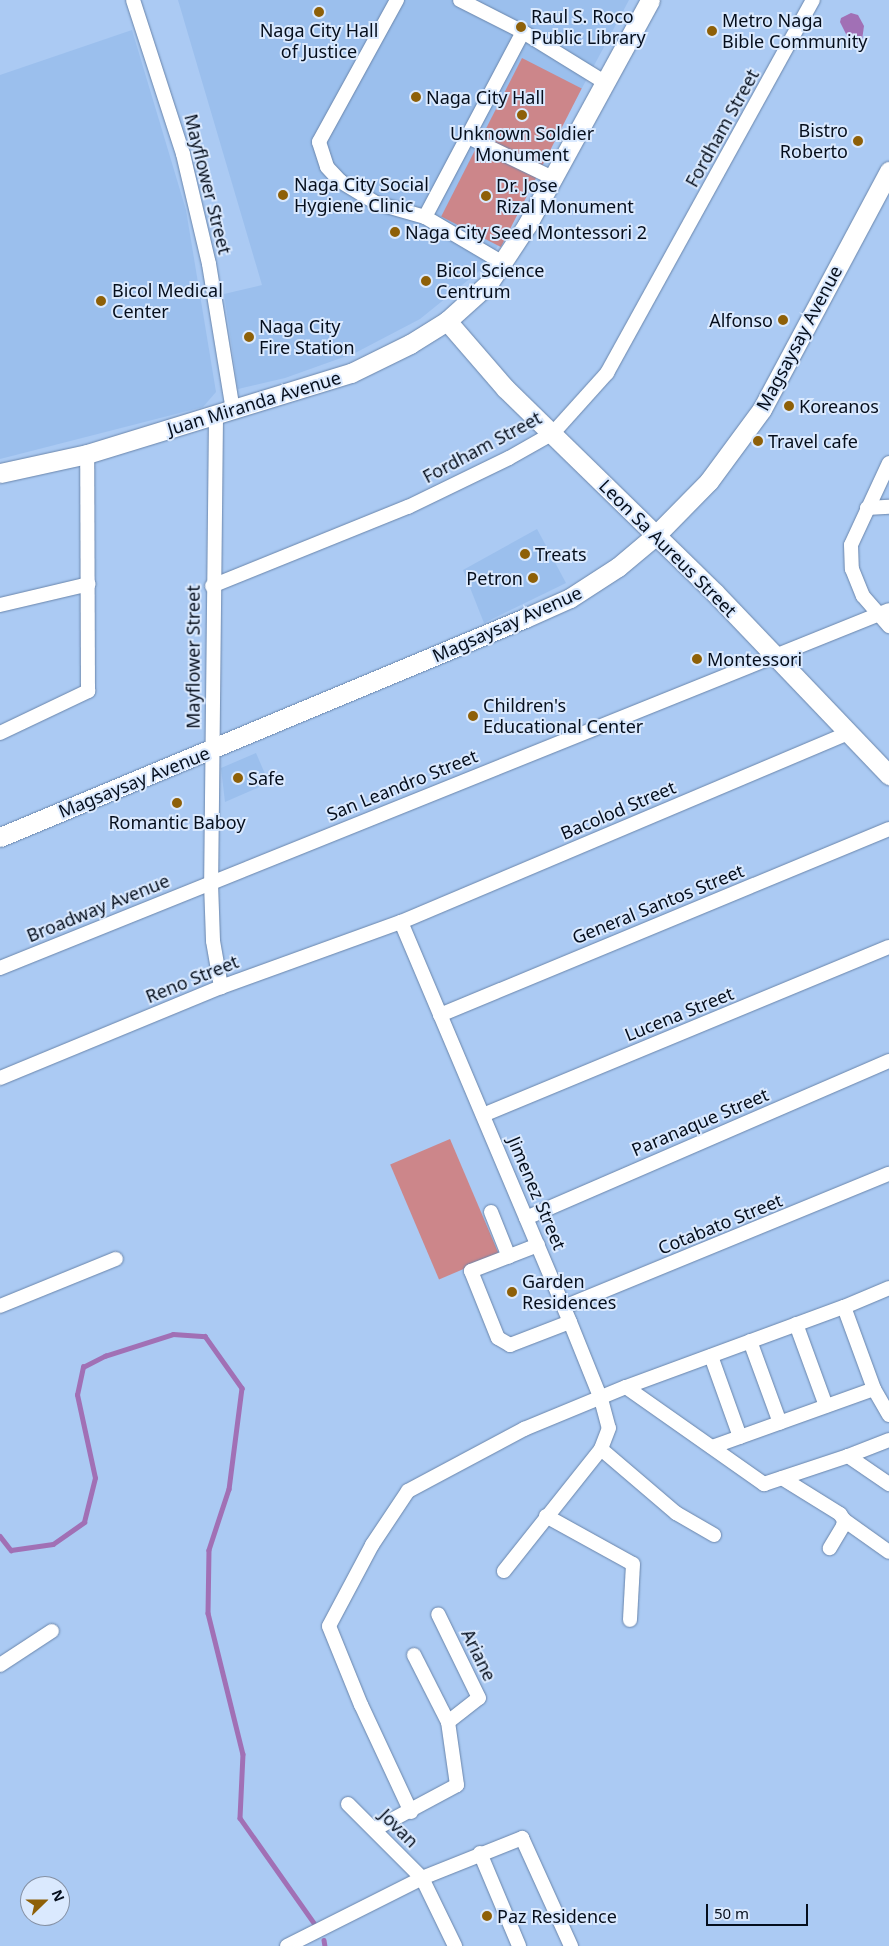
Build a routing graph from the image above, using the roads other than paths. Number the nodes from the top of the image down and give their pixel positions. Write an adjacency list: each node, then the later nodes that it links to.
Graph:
1 (133, 0): 14 (street, Mayflower Street)
2 (397, 0): 11 (street)
3 (460, 0): 6 (street)
4 (650, 0): 7 (street, Juan Miranda Avenue)
5 (813, 0): 15 (street, Fordham Street)
6 (523, 32): 7 (street); 8 (street)
7 (606, 83): 10 (street, Juan Miranda Avenue)
8 (468, 137): 10 (street); 11 (street)
9 (889, 171): 21 (street, Magsaysay Avenue)
10 (555, 179): 12 (street, Juan Miranda Avenue)
11 (425, 217): 12 (street)
12 (503, 263): 13 (street, Juan Miranda Avenue)
13 (447, 321): 14 (street, Juan Miranda Avenue); 15 (street, Leon Sa Aureus Street)
14 (224, 414): 16 (street, Juan Miranda Avenue); 23 (street, Mayflower Street)
15 (553, 433): 21 (street, Leon Sa Aureus Street); 23 (street, Fordham Street)
16 (87, 454): 18 (street, Juan Miranda Avenue); 22 (street)
17 (889, 463): 20 (street)
18 (0, 474)
19 (889, 507): 20 (street)
20 (867, 508): 25 (street)
21 (655, 536): 27 (street, Leon Sa Aureus Street); 30 (street, Magsaysay Avenue)
22 (89, 584): 24 (street); 28 (street)
23 (212, 586): 30 (street, Mayflower Street)
24 (0, 605)
25 (884, 612): 26 (street); 27 (street)
26 (889, 626)
27 (774, 654): 29 (street, Leon Sa Aureus Street); 34 (street, San Leandro Street)
28 (0, 732)
29 (848, 733): 31 (street, Leon Sa Aureus Street); 35 (street, Bacolod Street)
30 (211, 750): 33 (street, Magsaysay Avenue); 34 (street, Mayflower Street)
31 (889, 775)
32 (889, 829): 39 (street, General Santos Street)
33 (0, 837)
34 (211, 883): 37 (street, Broadway Avenue); 38 (street, Mayflower Street)
35 (401, 922): 38 (street, Reno Street); 39 (street, Jimenez Street)
36 (889, 947): 42 (street, Lucena Street)
37 (0, 968)
38 (221, 987): 41 (street, Reno Street)
39 (440, 1014): 42 (street, Jimenez Street)
40 (889, 1061): 45 (street, Paranaque Street)
41 (0, 1078)
42 (483, 1115): 45 (street, Jimenez Street)
43 (889, 1174): 51 (street, Cotabato Street)
44 (491, 1212): 47 (street)
45 (526, 1218): 46 (street, Jimenez Street)
46 (538, 1245): 47 (street); 51 (street, Jimenez Street)
47 (509, 1256): 53 (street)
48 (116, 1259): 50 (street)
49 (889, 1288): 52 (street)
50 (0, 1306)
51 (564, 1307): 53 (street, Jimenez Street)
52 (844, 1307): 54 (street); 58 (street)
53 (570, 1322): 59 (street, Jimenez Street)
54 (796, 1324): 55 (street); 60 (street)
55 (750, 1342): 56 (street); 62 (street)
56 (711, 1356): 57 (street); 63 (street)
57 (626, 1387): 59 (street); 65 (street)
58 (874, 1389): 60 (street); 61 (street)
59 (601, 1399): 66 (street, Jimenez Street); 83 (street)
60 (826, 1406): 62 (street)
61 (889, 1415)
62 (780, 1423): 63 (street)
63 (740, 1437): 65 (street)
64 (889, 1440): 67 (street)
65 (712, 1447): 68 (street)
66 (601, 1449): 70 (street, Jimenez Street); 72 (street)
67 (848, 1456): 68 (street); 69 (street)
68 (782, 1478): 71 (street)
69 (889, 1484)
70 (546, 1516): 75 (street, Jimenez Street); 77 (street)
71 (844, 1520): 73 (street); 74 (street)
72 (714, 1535)
73 (830, 1548)
74 (889, 1552)
75 (504, 1572)
76 (438, 1614): 81 (street, Ariane)
77 (630, 1620)
78 (52, 1632): 80 (street)
79 (414, 1655): 81 (street)
80 (0, 1665)
81 (448, 1722): 83 (street)
82 (348, 1804): 84 (street, Jovan)
83 (411, 1812): 84 (street)
84 (375, 1829): 86 (street, Jovan)
85 (480, 1853): 86 (street); 89 (street); 90 (street)
86 (422, 1878): 87 (street); 88 (street, Jovan)
87 (287, 1946)
88 (455, 1946)
89 (520, 1946)
90 (571, 1946)

